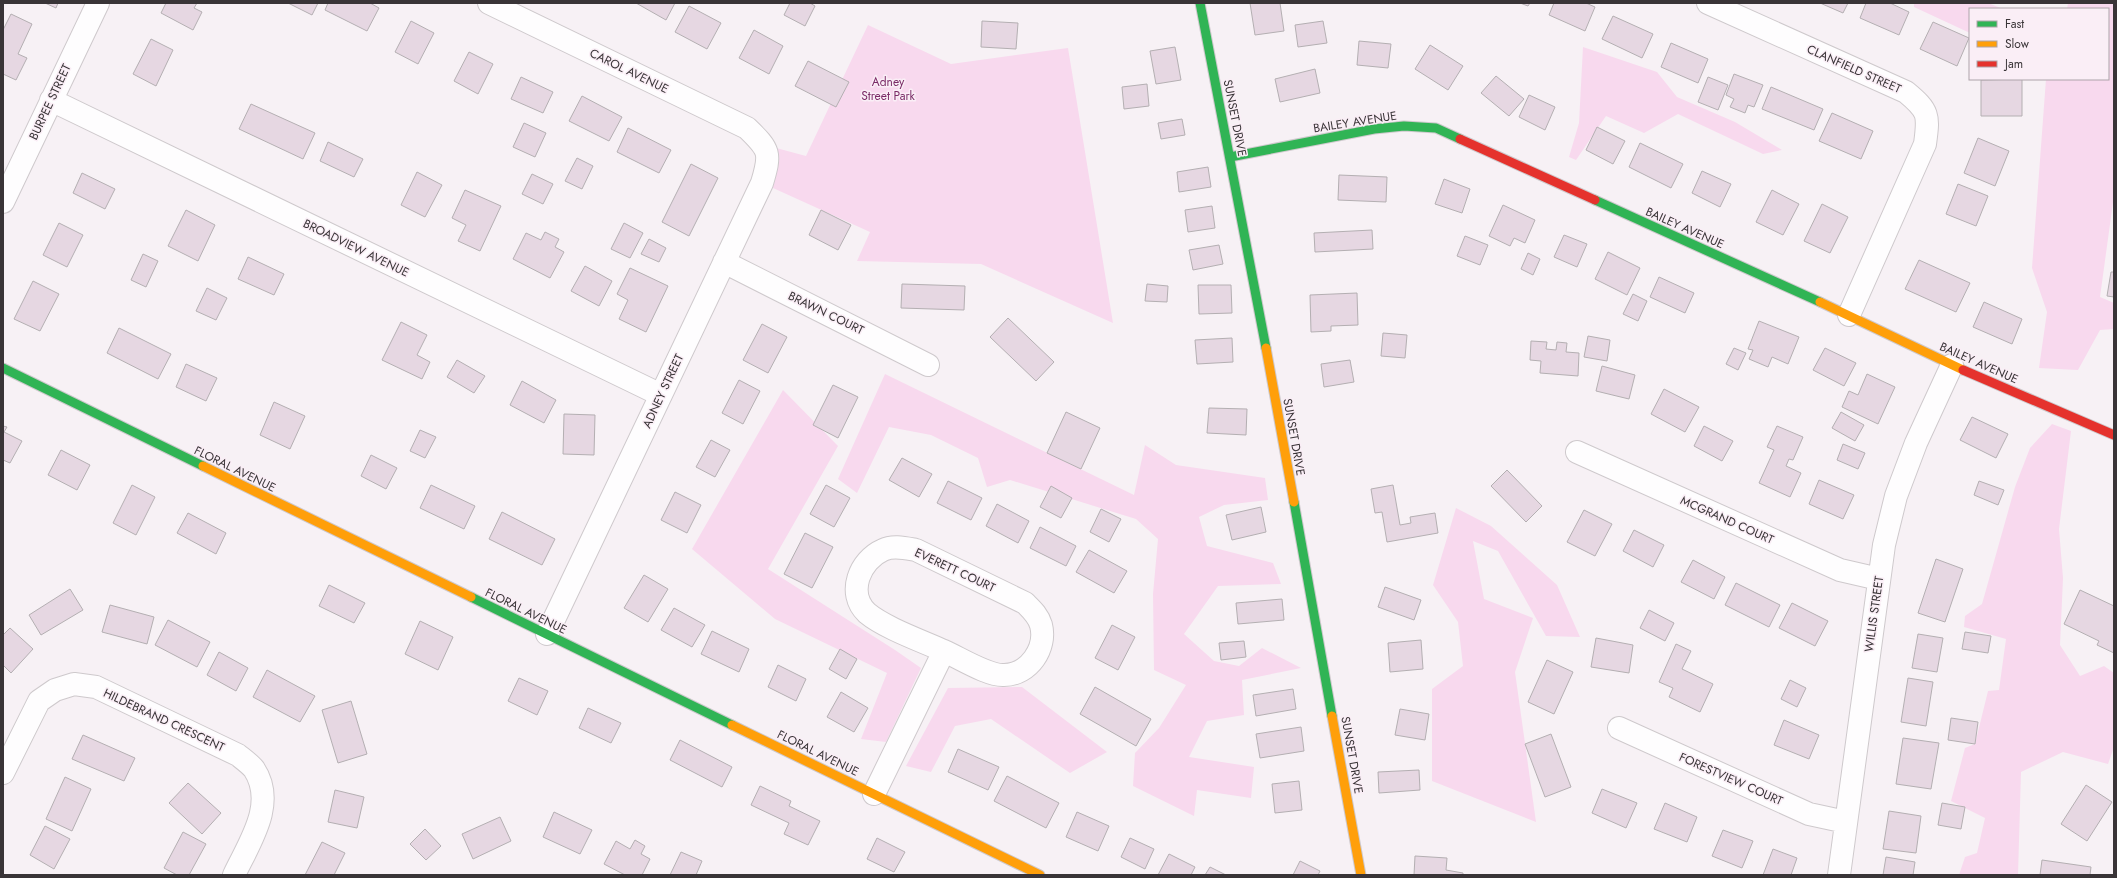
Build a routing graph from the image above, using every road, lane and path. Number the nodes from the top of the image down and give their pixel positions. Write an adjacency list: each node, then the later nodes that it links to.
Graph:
1 (98, 3): 5 (street, BURPEE STREET)
2 (490, 3): 6 (street, CAROL AVENUE)
3 (1200, 3): 7 (street, SUNSET DRIVE)
4 (1708, 3): 10 (street, CLANFIELD STREET)
5 (51, 100): 8 (street, BURPEE STREET); 14 (street, BROADVIEW AVENUE)
6 (765, 145): 9 (street, ADNEY STREET)
7 (1230, 157): 10 (street, BAILEY AVENUE); 26 (street, SUNSET DRIVE)
8 (3, 202)
9 (724, 262): 11 (street, BRAWN COURT); 14 (street, ADNEY STREET)
10 (1849, 315): 12 (street, BAILEY AVENUE)
11 (928, 364)
12 (1952, 365): 15 (street, BAILEY AVENUE); 17 (street, WILLIS STREET)
13 (3, 368): 18 (street, FLORAL AVENUE)
14 (661, 395): 18 (street, ADNEY STREET)
15 (2114, 436)
16 (1578, 452): 17 (street, MCGRAND COURT)
17 (1879, 579): 23 (street, WILLIS STREET)
18 (547, 634): 22 (street, FLORAL AVENUE)
19 (944, 651): 19 (street, EVERETT COURT); 22 (street)
20 (1619, 728): 23 (street, FORESTVIEW COURT)
21 (3, 773): 24 (street, HILDEBRAND CRESCENT)
22 (874, 794): 25 (street, FLORAL AVENUE)
23 (1846, 822): 27 (street, WILLIS STREET)
24 (234, 875)
25 (1040, 875)
26 (1360, 875)
27 (1839, 875)

